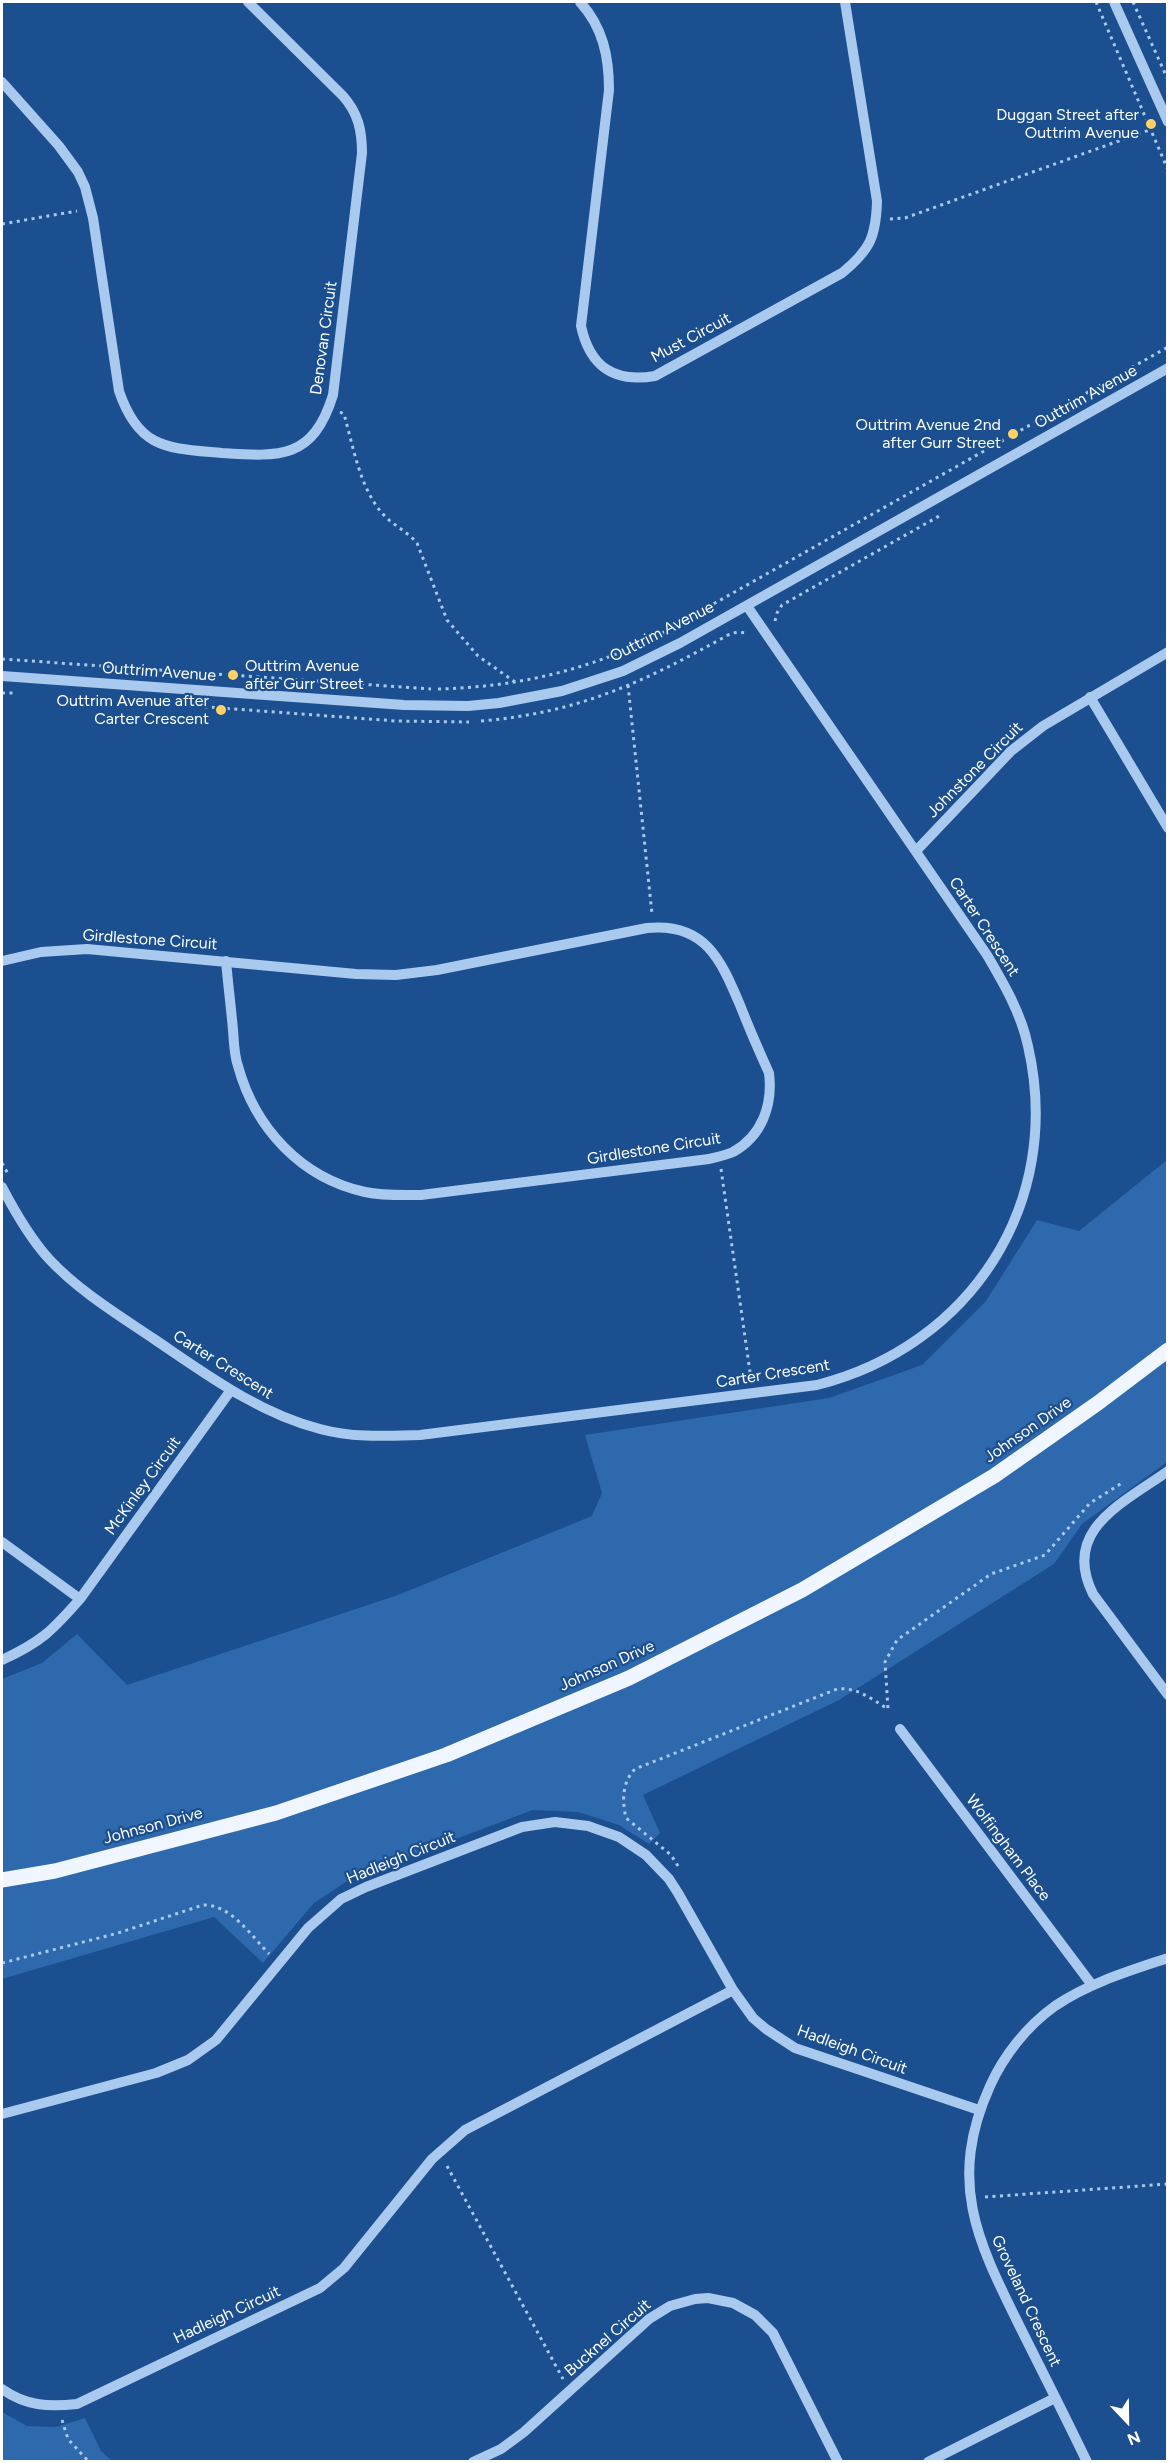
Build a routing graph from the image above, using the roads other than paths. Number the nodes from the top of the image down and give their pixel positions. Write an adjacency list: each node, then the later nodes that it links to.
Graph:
1 (249, 2): 5 (street, Denovan Circuit)
2 (580, 2): 3 (street, Must Circuit)
3 (845, 2)
4 (1114, 2): 6 (street)
5 (2, 82)
6 (1167, 122)
7 (1167, 368): 8 (street, Outtrim Avenue)
8 (747, 606): 10 (street, Outtrim Avenue); 13 (street, Carter Crescent)
9 (1167, 652): 11 (street, Johnstone Circuit)
10 (2, 676)
11 (1090, 697): 12 (street); 13 (street, Johnstone Circuit)
12 (1167, 828)
13 (916, 851): 18 (street, Carter Crescent)
14 (2, 961): 15 (street, Girdlestone Circuit)
15 (226, 961): 15 (street, Girdlestone Circuit)
16 (2, 1187): 18 (street, Carter Crescent)
17 (1167, 1350): 25 (main road, Johnson Drive)
18 (231, 1390): 21 (street, McKinley Circuit)
19 (1167, 1471): 23 (street)
20 (2, 1542): 21 (street)
21 (80, 1599): 22 (street, McKinley Circuit)
22 (2, 1660)
23 (1167, 1695)
24 (900, 1729): 27 (street, Wolfingham Place)
25 (2, 1880)
26 (1167, 1958): 27 (street, Groveland Crescent)
27 (1092, 1985): 29 (street, Groveland Crescent)
28 (733, 1990): 29 (street, Hadleigh Circuit); 30 (street, Hadleigh Circuit); 31 (street, Hadleigh Circuit)
29 (979, 2110): 32 (street, Groveland Crescent)
30 (2, 2114)
31 (2, 2389)
32 (1055, 2398): 35 (street); 36 (street, Groveland Crescent)
33 (473, 2462): 34 (street, Bucknel Circuit)
34 (838, 2462)
35 (928, 2462)
36 (1087, 2462)

